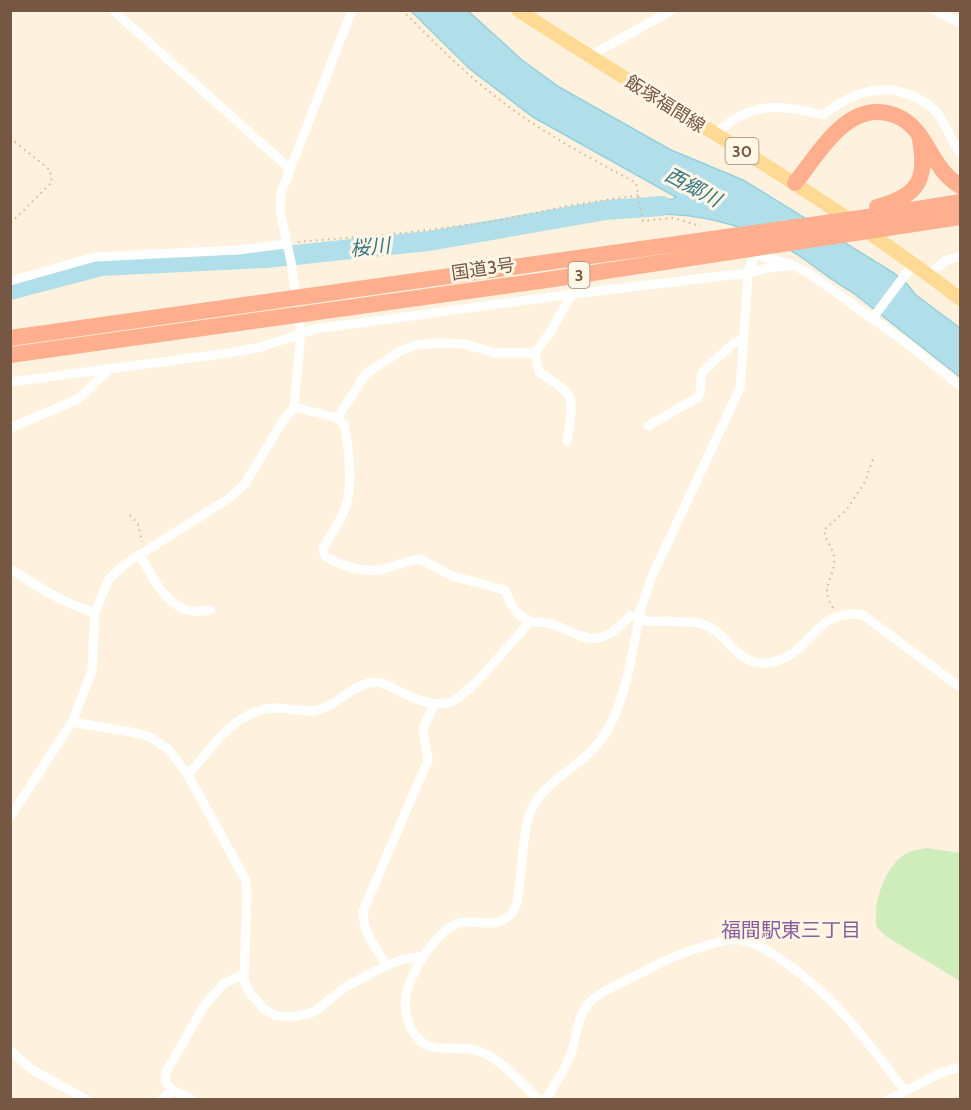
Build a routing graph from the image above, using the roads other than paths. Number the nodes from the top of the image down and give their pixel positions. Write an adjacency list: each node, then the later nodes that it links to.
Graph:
1 (113, 10): 11 (street)
2 (352, 10): 11 (street)
3 (518, 10): 7 (main road, 飯塚福間線 / 30)
4 (672, 10): 7 (street)
5 (935, 10): 6 (street)
6 (960, 23)
7 (588, 57): 9 (main road, 飯塚福間線 / 30)
8 (919, 134): 12 (highway); 13 (highway); 15 (highway)
9 (716, 135): 10 (street); 12 (main road, 飯塚福間線 / 30)
10 (960, 153)
11 (289, 168): 20 (street)
12 (795, 183): 23 (main road, 飯塚福間線 / 30)
13 (960, 186)
14 (960, 202): 15 (highway)
15 (873, 212): 32 (highway, 国道3号 / 3)
16 (960, 217): 17 (highway, 国道3号 / 3)
17 (901, 228): 18 (highway); 35 (highway, 国道3号 / 3)
18 (960, 231)
19 (718, 232): 21 (street)
20 (287, 246): 27 (street); 31 (street)
21 (754, 254): 24 (street); 25 (street)
22 (960, 256): 26 (street)
23 (914, 263): 26 (main road, 飯塚福間線 / 30); 30 (street)
24 (793, 265): 25 (street); 30 (street)
25 (748, 273): 28 (street); 33 (street)
26 (929, 274): 29 (main road, 飯塚福間線 / 30)
27 (10, 281)
28 (572, 294): 31 (street); 34 (street)
29 (960, 299)
30 (872, 319): 38 (street)
31 (301, 333): 36 (street); 39 (street)
32 (10, 338)
33 (744, 338): 41 (street); 48 (street)
34 (535, 353): 40 (street); 43 (street)
35 (10, 355)
36 (111, 368): 37 (street); 42 (street)
37 (10, 382)
38 (960, 386)
39 (294, 407): 40 (street); 44 (street)
40 (337, 418): 49 (street)
41 (648, 426)
42 (10, 428)
43 (567, 441)
44 (141, 554): 46 (street); 47 (street)
45 (10, 569): 47 (street)
46 (210, 610)
47 (95, 612): 52 (street)
48 (640, 617): 49 (street); 50 (street); 55 (street)
49 (530, 621): 51 (street)
50 (960, 687)
51 (434, 704): 53 (street); 56 (street)
52 (72, 722): 53 (street); 54 (street)
53 (188, 775): 57 (street)
54 (10, 817)
55 (424, 956): 56 (street); 65 (street)
56 (387, 965): 57 (street)
57 (243, 975): 60 (street)
58 (10, 1050): 62 (street)
59 (960, 1066): 61 (street)
60 (172, 1090): 63 (street); 64 (street)
61 (904, 1090): 66 (street); 67 (street)
62 (87, 1100)
63 (160, 1100)
64 (193, 1100)
65 (539, 1100)
66 (545, 1100)
67 (888, 1100)

